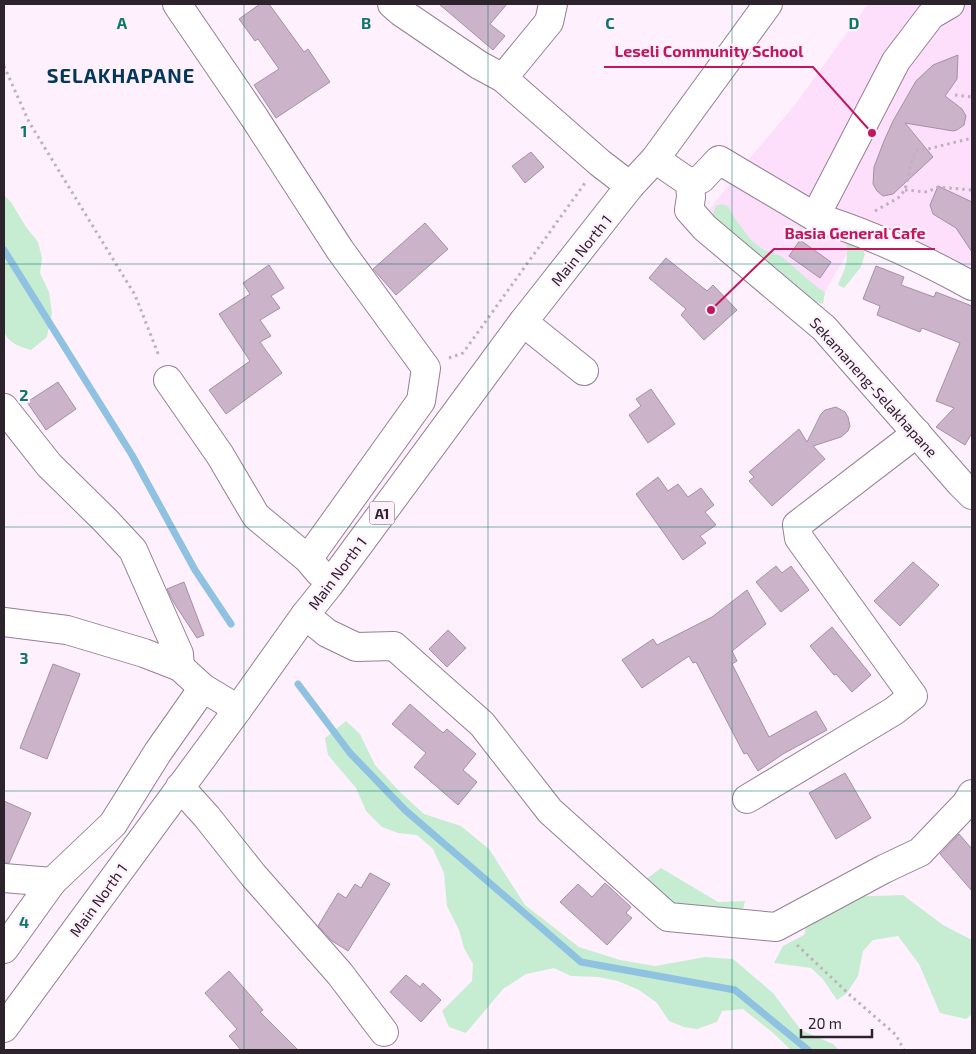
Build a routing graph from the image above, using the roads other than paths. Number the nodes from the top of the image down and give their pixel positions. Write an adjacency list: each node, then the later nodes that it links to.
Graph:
1 (177, 4): 18 (street)
2 (392, 4): 6 (street)
3 (552, 4): 6 (street)
4 (768, 4): 7 (street, Main North 1 / A1)
5 (950, 4): 10 (street)
6 (503, 78): 9 (street)
7 (655, 159): 8 (street); 9 (street, Main North 1 / A1)
8 (690, 183): 10 (street); 16 (street, Sekamaneng-Selakhapane)
9 (630, 186): 12 (street, Main North 1 / A1)
10 (815, 217): 11 (street)
11 (972, 286)
12 (523, 322): 13 (street); 19 (street, Main North 1 / A1)
13 (584, 371)
14 (168, 380): 18 (street)
15 (4, 408): 22 (street)
16 (918, 433): 17 (street, Sekamaneng-Selakhapane); 27 (street)
17 (972, 495)
18 (308, 559): 19 (street)
19 (330, 585): 20 (street, Main North 1 / A1)
20 (305, 615): 24 (street, Main North 1 / A1); 26 (street)
21 (4, 622): 22 (street)
22 (180, 667): 23 (street)
23 (203, 688): 24 (street); 29 (street)
24 (238, 709): 25 (street, Main North 1 / A1)
25 (180, 787): 31 (street, Main North 1 / A1); 32 (street)
26 (972, 794)
27 (747, 799)
28 (4, 878): 29 (street)
29 (52, 882): 30 (street)
30 (4, 949)
31 (4, 1028)
32 (384, 1032)

